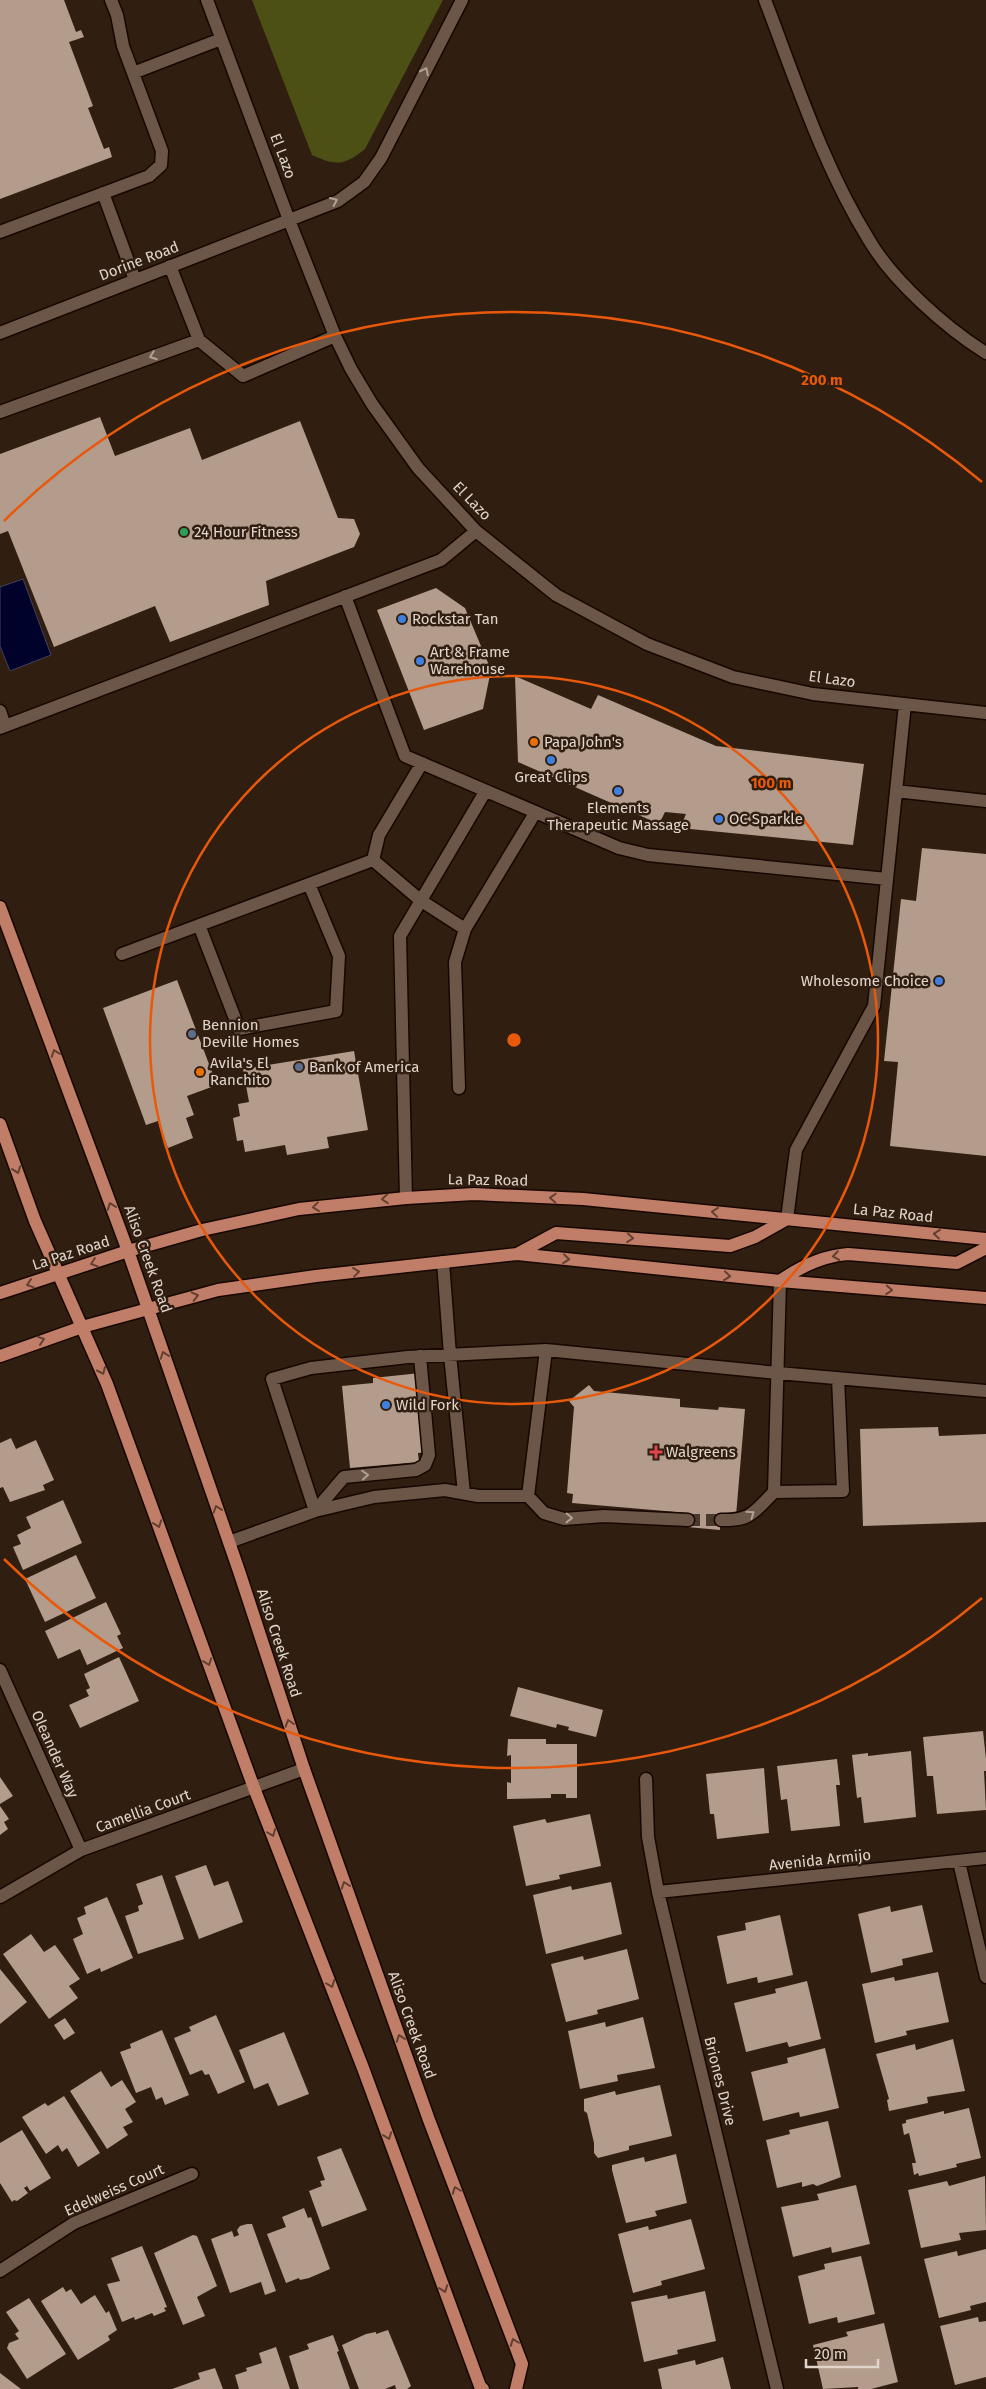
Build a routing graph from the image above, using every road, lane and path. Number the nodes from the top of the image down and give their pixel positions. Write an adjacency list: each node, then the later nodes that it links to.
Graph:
1 (111, 0): 6 (street)
2 (206, 0): 5 (street, El Lazo)
3 (462, 0): 8 (street, Dorine Road, one-way to 3)
4 (765, 0): 15 (street)
5 (221, 39): 6 (street); 8 (street, El Lazo)
6 (133, 72): 7 (street)
7 (103, 193): 9 (street); 11 (street)
8 (289, 220): 10 (street, Dorine Road); 13 (street, El Lazo)
9 (0, 232)
10 (170, 266): 11 (street, Dorine Road); 14 (street)
11 (135, 280): 12 (street, Dorine Road)
12 (0, 333)
13 (335, 336): 14 (street); 17 (street, El Lazo)
14 (199, 340): 16 (street, one-way to 16)
15 (986, 352)
16 (0, 412)
17 (476, 531): 18 (street); 19 (street, El Lazo)
18 (345, 596): 22 (street); 23 (street)
19 (905, 704): 21 (street, El Lazo); 24 (street)
20 (0, 711): 22 (street)
21 (986, 712)
22 (3, 727)
23 (422, 764): 25 (street); 28 (street)
24 (896, 791): 26 (street); 29 (street)
25 (485, 792): 27 (street); 31 (street)
26 (986, 801)
27 (535, 812): 29 (street); 34 (street)
28 (374, 860): 30 (street); 31 (street)
29 (887, 879): 39 (street)
30 (309, 884): 33 (street); 33 (street)
31 (420, 900): 34 (street); 38 (street)
32 (0, 907): 42 (main road, Aliso Creek Road, one-way to 32)
33 (199, 925): 35 (street)
34 (465, 929): 36 (street)
35 (122, 954)
36 (459, 1088)
37 (0, 1124): 45 (main road, one-way to 45)
38 (406, 1198): 39 (main road, La Paz Road, one-way to 38); 42 (main road, La Paz Road, one-way to 42)
39 (787, 1219): 40 (main road, La Paz Road, one-way to 39); 43 (main road, one-way to 39)
40 (986, 1239)
41 (986, 1248): 46 (main road, one-way to 46)
42 (128, 1251): 45 (main road, La Paz Road, one-way to 45); 49 (main road, Aliso Creek Road)
43 (517, 1254): 44 (main road); 46 (main road, one-way to 46)
44 (443, 1262): 49 (main road, one-way to 44); 52 (street)
45 (59, 1275): 47 (main road, La Paz Road, one-way to 47); 50 (main road)
46 (780, 1281): 48 (main road, one-way to 48); 55 (street)
47 (0, 1294)
48 (983, 1296)
49 (148, 1307): 50 (main road); 64 (main road, Aliso Creek Road, one-way to 49)
50 (82, 1327): 53 (main road, one-way to 50); 68 (main road, one-way to 68)
51 (546, 1350): 52 (street); 55 (street); 60 (street)
52 (450, 1355): 54 (street); 59 (street)
53 (0, 1356)
54 (420, 1356): 61 (street, one-way to 54); 61 (street)
55 (778, 1373): 56 (street); 58 (street)
56 (838, 1378): 57 (street); 58 (street)
57 (986, 1390)
58 (774, 1492): 63 (street, one-way to 58)
59 (464, 1493): 60 (street); 61 (street)
60 (528, 1496): 62 (street, one-way to 62)
61 (315, 1511): 64 (street)
62 (688, 1520)
63 (721, 1520)
64 (229, 1542): 66 (main road, Aliso Creek Road, one-way to 64)
65 (0, 1670): 69 (street, Oleander Way)
66 (304, 1769): 68 (street, Camellia Court); 78 (main road, Aliso Creek Road, one-way to 66)
67 (646, 1779): 72 (street, Briones Drive)
68 (254, 1788): 69 (street, Camellia Court); 77 (main road, one-way to 77)
69 (81, 1850): 73 (street, Camellia Court)
70 (986, 1858): 71 (street, Avenida Armijo)
71 (959, 1862): 72 (street, Avenida Armijo); 74 (street)
72 (658, 1892): 79 (street, Briones Drive)
73 (0, 1897)
74 (986, 1978)
75 (192, 2174): 76 (street, Edelweiss Court)
76 (0, 2271)
77 (484, 2389)
78 (516, 2389)
79 (777, 2389)

